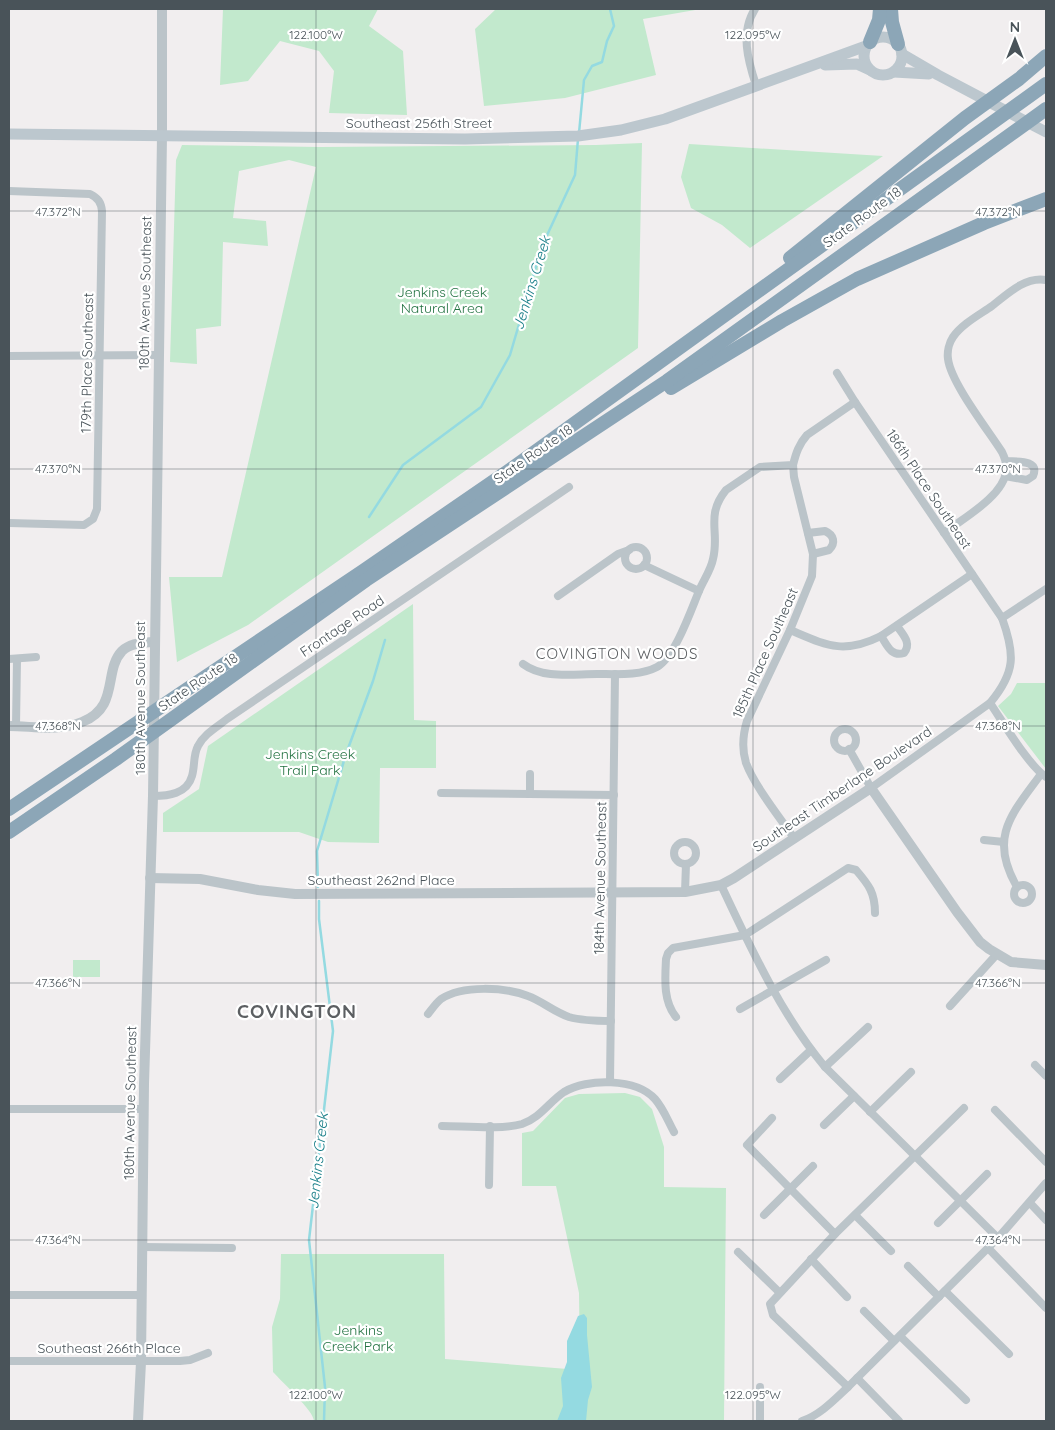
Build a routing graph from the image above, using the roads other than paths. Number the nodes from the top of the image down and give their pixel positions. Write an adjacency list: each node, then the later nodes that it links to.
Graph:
1 (162, 9): 17 (street, 180th Avenue Southeast)
2 (755, 9): 13 (street)
3 (880, 9): 5 (highway)
4 (891, 9): 6 (highway)
5 (868, 44): 6 (main road); 8 (main road, Southeast 256th Street); 9 (main road)
6 (900, 49): 10 (main road); 11 (main road)
7 (1046, 56): 26 (highway)
8 (818, 65): 9 (main road, Southeast 256th Street); 13 (main road, Southeast 256th Street)
9 (870, 71): 10 (main road)
10 (894, 72): 11 (main road)
11 (938, 76): 15 (main road)
12 (1046, 84): 26 (highway, State Route 18)
13 (756, 85): 17 (main road, Southeast 256th Street)
14 (1046, 109): 32 (highway, State Route 18)
15 (1046, 132)
16 (9, 134): 17 (main road, Southeast 256th Street)
17 (162, 135): 24 (street, 180th Avenue Southeast)
18 (9, 191): 23 (street, 179th Place Southeast)
19 (1046, 191): 21 (highway)
20 (1046, 199): 21 (highway)
21 (984, 223): 32 (highway)
22 (1046, 280): 29 (street)
23 (99, 355): 24 (street); 25 (street); 34 (street, 179th Place Southeast)
24 (158, 355): 50 (street, 180th Avenue Southeast)
25 (9, 356)
26 (658, 364): 38 (highway, State Route 18)
27 (837, 373): 28 (street, 186th Place Southeast)
28 (855, 402): 30 (street); 36 (street, 186th Place Southeast)
29 (1006, 462): 31 (street); 31 (street)
30 (793, 465): 35 (street, 185th Place Southeast); 44 (street)
31 (1006, 474): 36 (street)
32 (522, 477): 38 (highway, State Route 18)
33 (569, 487): 64 (street, Frontage Road)
34 (9, 523)
35 (808, 533): 39 (street, 185th Place Southeast); 39 (street)
36 (944, 533): 41 (street, 186th Place Southeast)
37 (629, 550): 40 (street); 40 (street); 45 (street)
38 (399, 553): 42 (highway, State Route 18)
39 (813, 554): 48 (street, 185th Place Southeast)
40 (644, 564): 44 (street)
41 (972, 574): 46 (street, 186th Place Southeast); 47 (street)
42 (365, 576): 65 (highway, State Route 18); 66 (highway, State Route 18)
43 (1046, 589): 46 (street)
44 (699, 591): 54 (street)
45 (558, 596)
46 (1002, 618): 55 (street, Southeast Timberlane Boulevard)
47 (897, 626): 49 (street); 49 (street)
48 (790, 630): 49 (street); 67 (street, 185th Place Southeast)
49 (881, 636)
50 (155, 642): 56 (street); 64 (street, 180th Avenue Southeast)
51 (36, 657): 52 (street)
52 (13, 659): 56 (street)
53 (523, 664): 54 (street)
54 (615, 674): 63 (street, 184th Avenue Southeast)
55 (990, 703): 59 (street); 60 (street, Southeast Timberlane Boulevard)
56 (12, 726)
57 (850, 750): 60 (street)
58 (530, 774): 62 (street)
59 (1044, 775): 69 (street)
60 (871, 788): 67 (street, Southeast Timberlane Boulevard); 78 (street)
61 (441, 793): 62 (street)
62 (530, 794): 63 (street)
63 (614, 795): 74 (street, 184th Avenue Southeast)
64 (153, 796): 71 (street, 180th Avenue Southeast)
65 (9, 809)
66 (9, 832)
67 (794, 838): 72 (street, Southeast Timberlane Boulevard)
68 (984, 840): 69 (street)
69 (1004, 842): 73 (street)
70 (686, 864): 75 (street)
71 (150, 878): 74 (street, Southeast 262nd Place); 98 (street, 180th Avenue Southeast)
72 (721, 885): 75 (street, Southeast Timberlane Boulevard); 77 (street)
73 (1017, 887)
74 (613, 891): 75 (street, Southeast Timberlane Boulevard); 86 (street, 184th Avenue Southeast)
75 (685, 892)
76 (875, 914): 77 (street)
77 (745, 935): 81 (street); 85 (street)
78 (997, 954): 80 (street); 82 (street)
79 (826, 960): 81 (street)
80 (1046, 965)
81 (772, 991): 83 (street); 88 (street)
82 (950, 1006)
83 (740, 1009)
84 (428, 1014): 86 (street)
85 (676, 1017)
86 (611, 1021): 94 (street, 184th Avenue Southeast)
87 (868, 1027): 90 (street)
88 (810, 1050): 90 (street); 93 (street)
89 (1036, 1065): 92 (street)
90 (825, 1067): 95 (street)
91 (911, 1072): 100 (street)
92 (1046, 1076)
93 (780, 1079)
94 (610, 1082): 104 (street); 105 (street)
95 (854, 1096): 100 (street); 102 (street)
96 (964, 1108): 106 (street)
97 (9, 1109): 98 (street)
98 (144, 1109): 121 (street, 180th Avenue Southeast)
99 (995, 1110): 107 (street)
100 (870, 1112): 106 (street)
101 (772, 1118): 112 (street)
102 (824, 1125)
103 (442, 1126): 104 (street)
104 (490, 1126): 111 (street)
105 (674, 1132)
106 (914, 1155): 113 (street); 116 (street)
107 (1046, 1162)
108 (813, 1166): 112 (street)
109 (987, 1174): 113 (street)
110 (1046, 1183): 114 (street)
111 (489, 1185)
112 (790, 1189): 115 (street); 119 (street)
113 (961, 1201): 118 (street); 120 (street)
114 (1030, 1203): 117 (street); 120 (street)
115 (764, 1215)
116 (855, 1215): 119 (street); 124 (street)
117 (1046, 1220)
118 (938, 1223)
119 (835, 1234): 126 (street)
120 (998, 1238): 123 (street)
121 (142, 1247): 122 (street); 131 (street, 180th Avenue Southeast)
122 (232, 1248)
123 (988, 1248): 128 (street); 134 (street)
124 (891, 1251)
125 (738, 1252): 129 (street)
126 (811, 1259): 129 (street); 132 (street)
127 (908, 1266): 133 (street)
128 (945, 1291): 133 (street); 138 (street)
129 (779, 1292): 143 (street)
130 (9, 1295): 131 (street)
131 (141, 1296): 140 (street, 180th Avenue Southeast)
132 (847, 1297)
133 (939, 1297): 136 (street)
134 (1046, 1308)
135 (864, 1311): 136 (street)
136 (897, 1338): 141 (street); 144 (street)
137 (208, 1352): 140 (street, Southeast 266th Place)
138 (1010, 1354)
139 (9, 1361): 140 (street, Southeast 266th Place)
140 (141, 1362): 146 (street, 180th Avenue Southeast)
141 (857, 1378): 143 (street); 149 (street)
142 (760, 1387): 147 (street)
143 (848, 1387): 145 (street)
144 (966, 1400)
145 (814, 1419): 148 (street)
146 (139, 1420)
147 (760, 1421)
148 (802, 1421)
149 (899, 1421)

